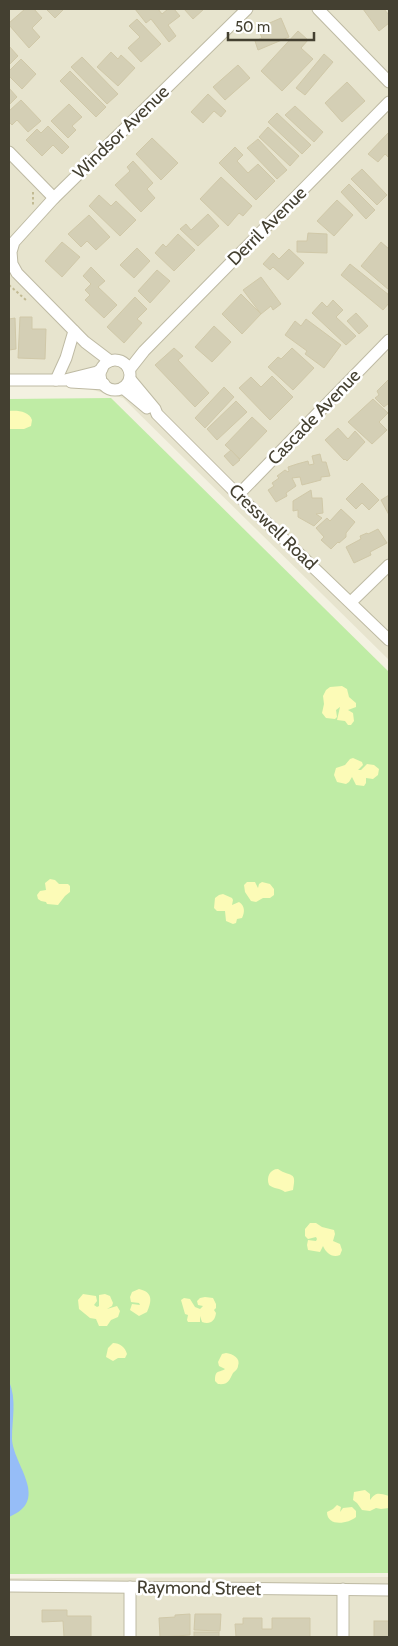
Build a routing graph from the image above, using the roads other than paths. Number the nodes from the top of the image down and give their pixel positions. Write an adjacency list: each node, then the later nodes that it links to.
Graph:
1 (247, 9): 6 (street, Windsor Avenue)
2 (318, 9): 3 (street)
3 (387, 76)
4 (389, 102): 10 (street, Derril Avenue)
5 (9, 152): 6 (street)
6 (54, 198): 7 (street, Windsor Avenue)
7 (74, 331): 9 (street); 12 (street)
8 (389, 340): 14 (street, Cascade Avenue)
9 (106, 365): 10 (street); 12 (street); 13 (street)
10 (126, 374): 13 (street); 14 (street, Cresswell Road)
11 (9, 380): 12 (street)
12 (60, 380): 13 (street)
13 (104, 384)
14 (238, 494): 16 (street, Cresswell Road)
15 (389, 565): 16 (street)
16 (351, 602): 17 (street, Cresswell Road)
17 (389, 640)
18 (9, 1586): 19 (street, Raymond Street)
19 (130, 1587): 20 (street, Raymond Street); 22 (street)
20 (343, 1589): 21 (street, Raymond Street); 23 (street)
21 (389, 1590)
22 (130, 1637)
23 (343, 1637)

